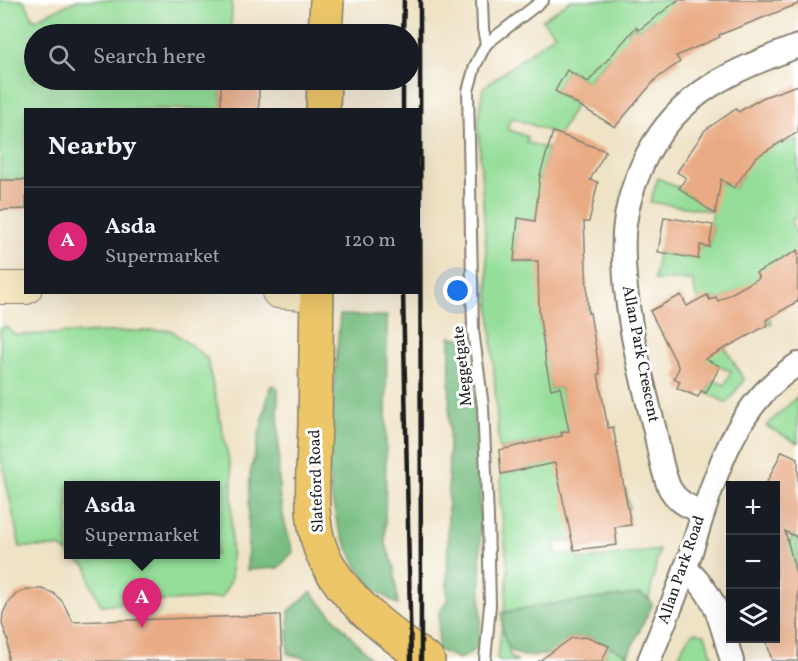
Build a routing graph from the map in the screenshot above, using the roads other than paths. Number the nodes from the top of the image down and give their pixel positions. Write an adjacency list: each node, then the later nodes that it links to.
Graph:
1 (327, 0): 4 (main road)
2 (482, 0): 5 (lane)
3 (543, 0): 5 (lane)
4 (326, 24)
5 (486, 44): 16 (lane, Meggetgate)
6 (798, 46): 13 (street, Allan Park Crescent)
7 (324, 90): 8 (main road)
8 (323, 108)
9 (0, 288): 10 (street)
10 (24, 288)
11 (317, 294): 15 (main road, Slateford Road)
12 (798, 364): 13 (street, Allan Park Road)
13 (703, 512): 14 (street, Allan Park Road)
14 (686, 568): 17 (street, Allan Park Road); 18 (street)
15 (428, 661)
16 (484, 661)
17 (649, 661)
18 (732, 661)

